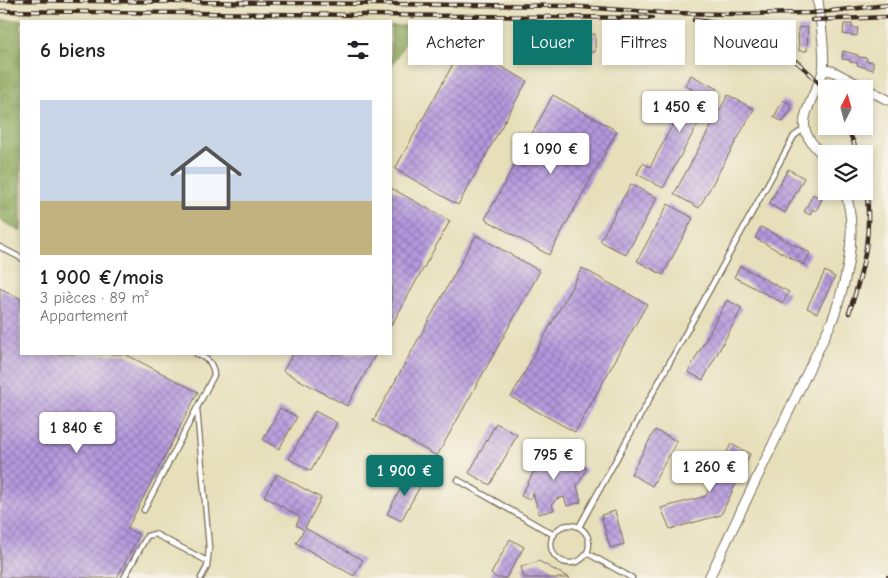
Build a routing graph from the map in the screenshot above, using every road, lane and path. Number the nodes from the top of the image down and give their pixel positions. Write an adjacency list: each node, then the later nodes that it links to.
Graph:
1 (818, 0): 2 (street)
2 (823, 70): 3 (street); 4 (street)
3 (887, 99)
4 (804, 129): 5 (street); 13 (lane)
5 (818, 150)
6 (846, 200): 20 (street)
7 (0, 247): 8 (lane)
8 (20, 257)
9 (199, 355): 10 (lane)
10 (197, 408): 12 (lane); 16 (lane)
11 (458, 480): 14 (lane)
12 (144, 510)
13 (579, 527): 14 (lane); 15 (lane)
14 (554, 535): 15 (lane)
15 (586, 553): 19 (lane)
16 (207, 561): 17 (lane); 18 (lane)
17 (124, 578)
18 (201, 578)
19 (632, 578)
20 (709, 578)

